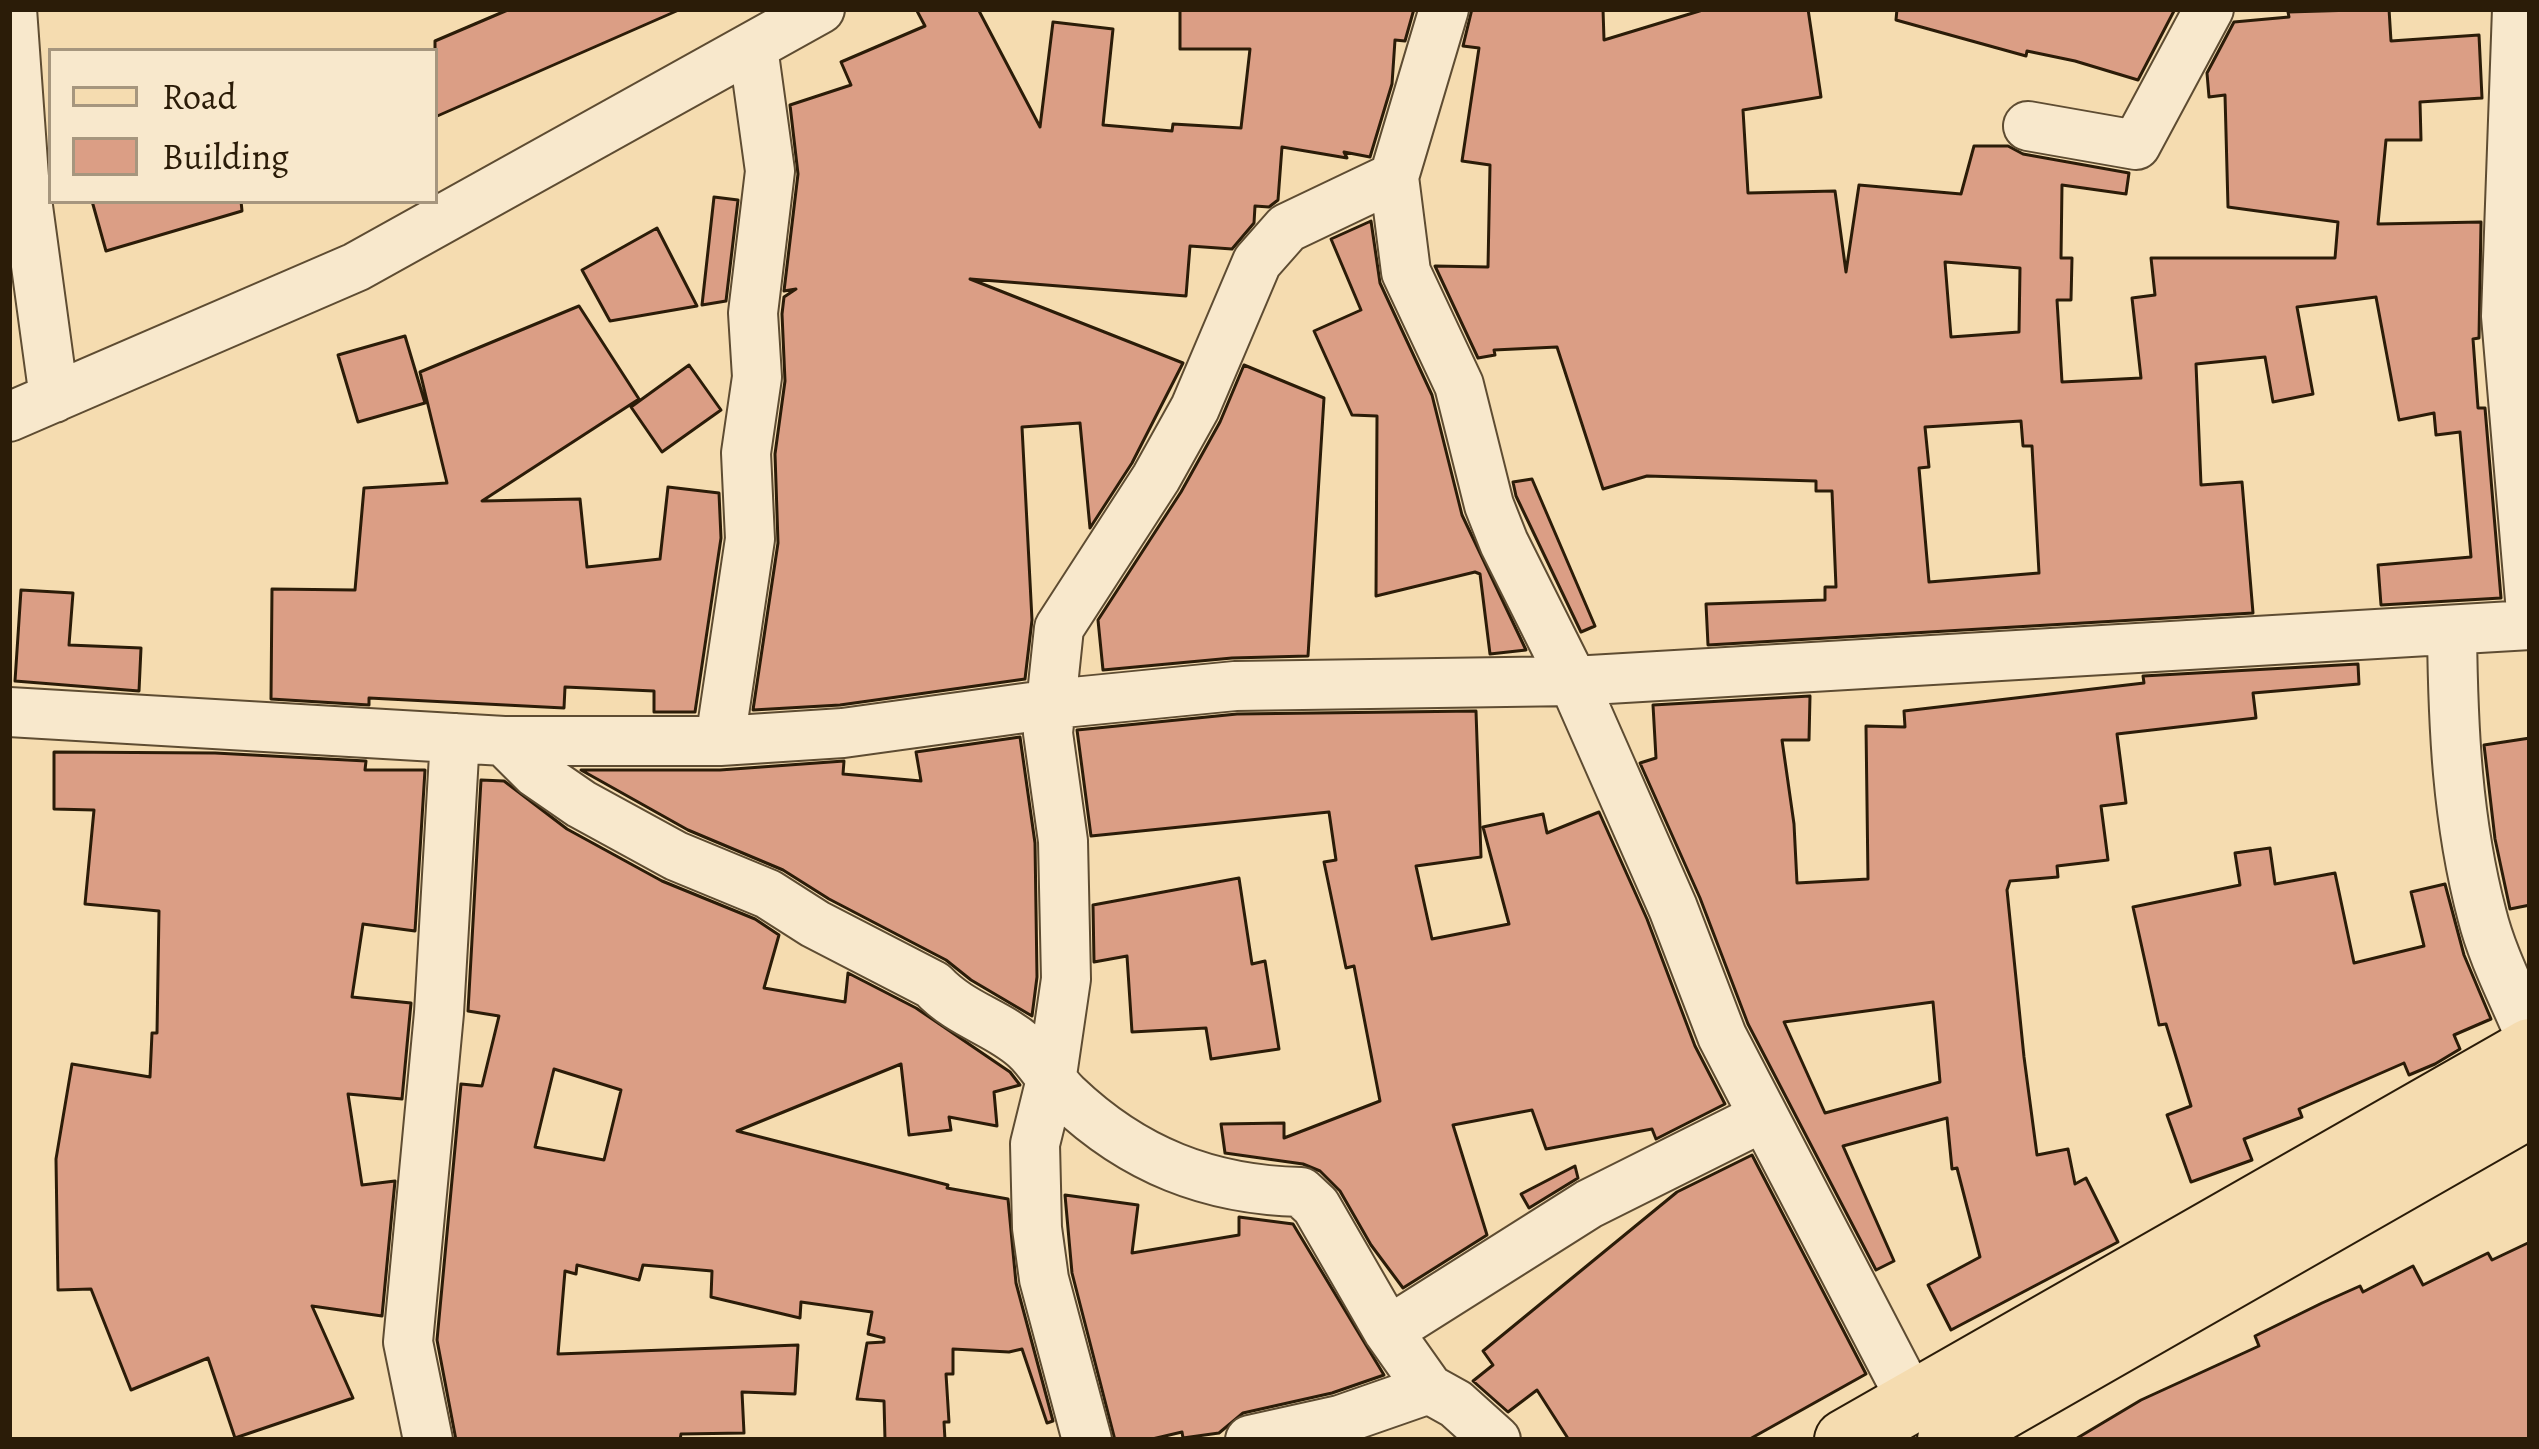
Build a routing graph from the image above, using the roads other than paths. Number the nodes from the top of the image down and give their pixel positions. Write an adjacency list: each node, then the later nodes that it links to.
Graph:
1 (12, 9): 9 (street)
2 (820, 9): 6 (street)
3 (1444, 9): 8 (street)
4 (2517, 9): 11 (street)
5 (2221, 11): 7 (street)
6 (753, 47): 9 (street); 18 (street)
7 (2028, 126)
8 (1394, 178): 14 (street); 15 (street)
9 (54, 398): 10 (street)
10 (9, 417)
11 (2530, 600)
12 (2530, 625): 13 (street)
13 (2452, 630): 14 (street); 20 (street)
14 (1573, 682): 15 (street); 24 (street)
15 (1053, 704): 18 (street); 22 (street)
16 (9, 712): 17 (street)
17 (455, 738): 19 (street); 28 (street)
18 (720, 741): 19 (street)
19 (504, 742): 22 (street)
20 (2530, 1036)
21 (2530, 1048): 27 (main road)
22 (1052, 1075): 25 (street); 29 (street)
23 (2530, 1107): 27 (main road)
24 (1762, 1117): 25 (street); 27 (street)
25 (1388, 1331): 26 (street)
26 (1429, 1389): 30 (street); 31 (street)
27 (1930, 1420): 32 (main road)
28 (428, 1440)
29 (1088, 1440)
30 (1250, 1440)
31 (1496, 1440)
32 (1845, 1440)

